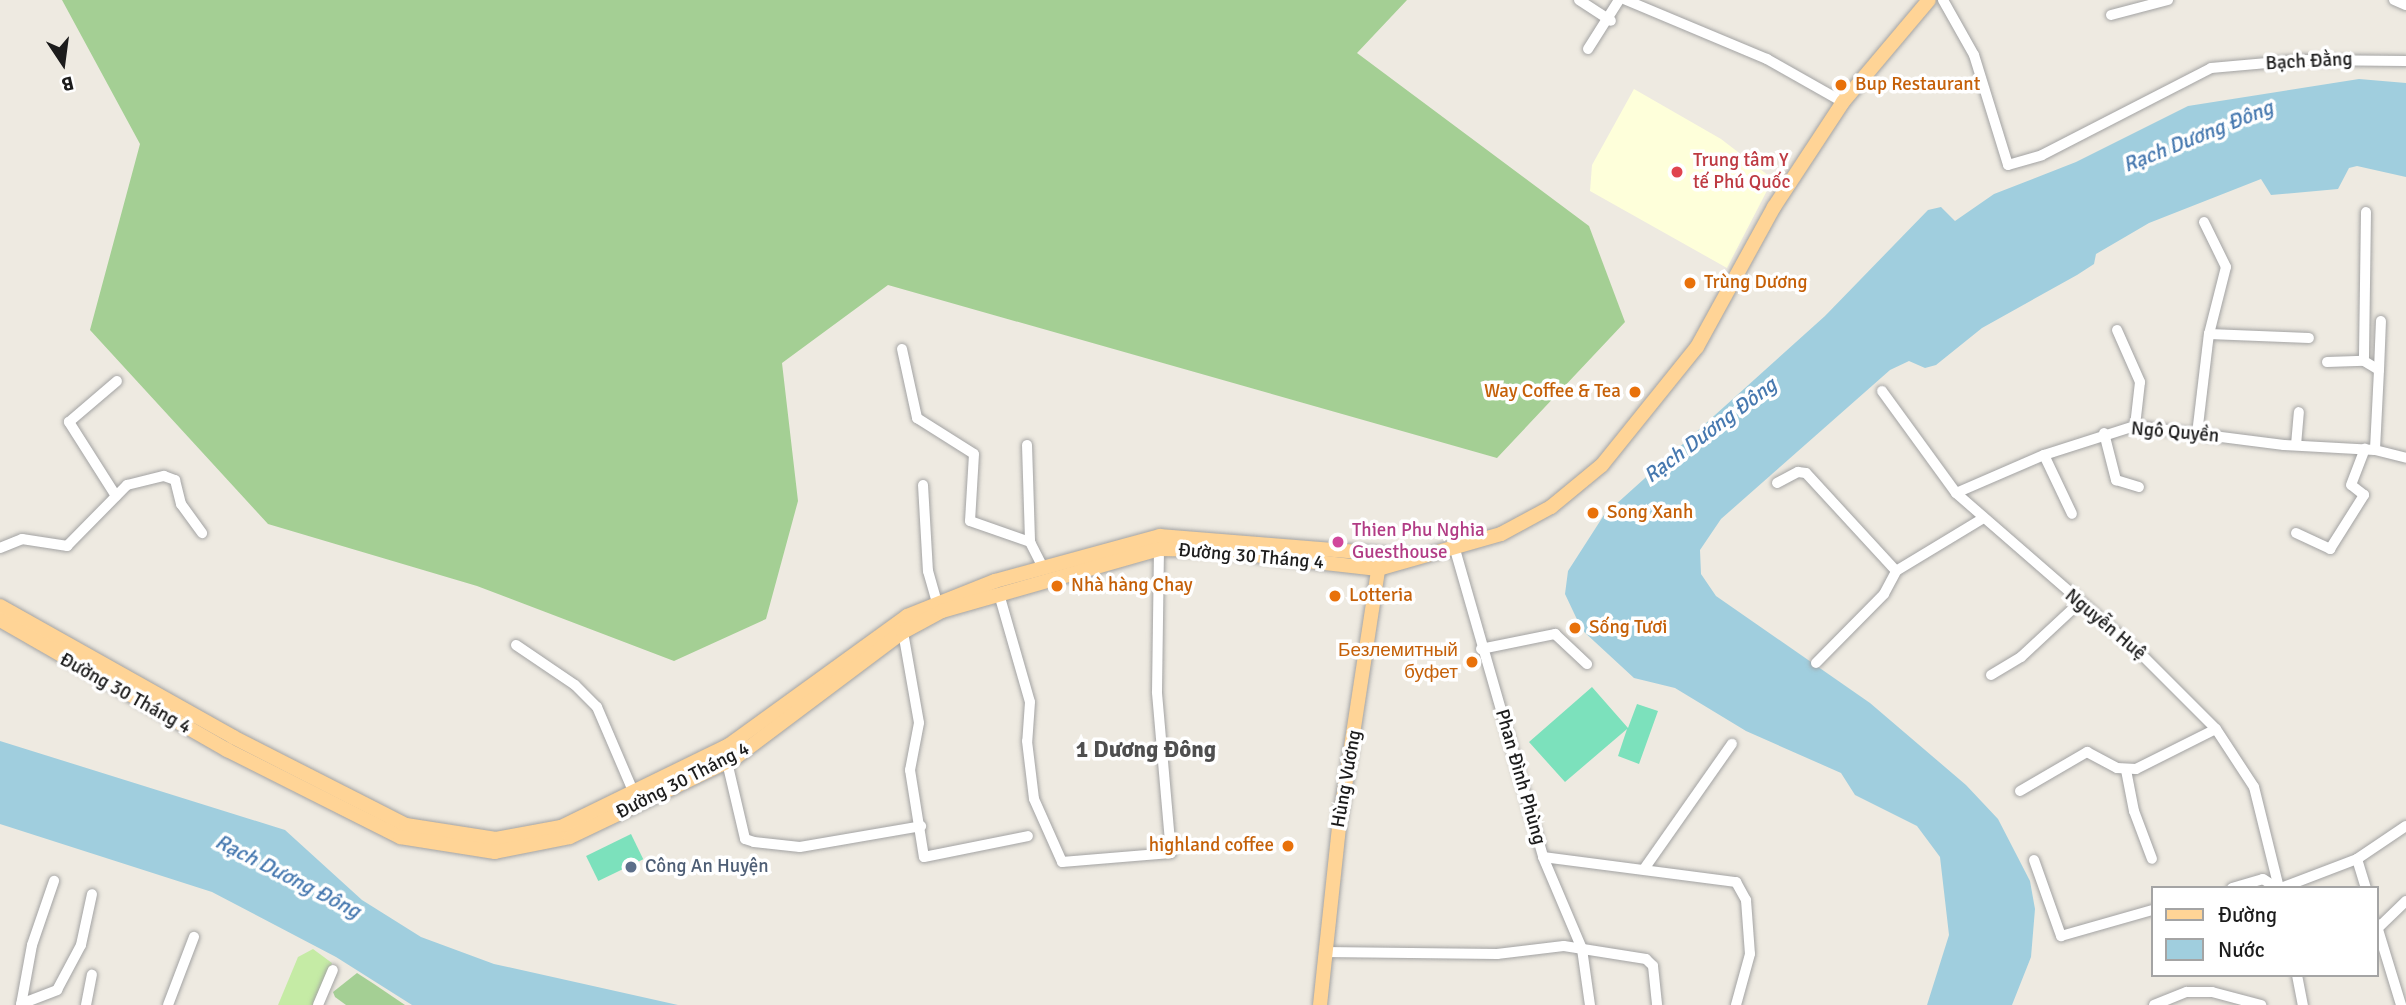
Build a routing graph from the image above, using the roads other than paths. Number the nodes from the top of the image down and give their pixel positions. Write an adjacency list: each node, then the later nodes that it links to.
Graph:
1 (1579, 0): 10 (street)
2 (1619, 0): 10 (street)
3 (1626, 0): 13 (street)
4 (1928, 0): 13 (main road, Đường 30 Tháng 4)
5 (1943, 0): 12 (street, Bạch Đằng)
6 (2168, 0): 9 (street)
7 (2394, 0): 8 (street)
8 (2406, 5)
9 (2110, 15)
10 (1611, 21): 11 (street)
11 (1588, 49)
12 (2406, 61)
13 (1843, 103): 46 (main road, Đường 30 Tháng 4)
14 (2366, 212): 21 (street)
15 (2204, 222): 18 (street)
16 (2381, 321): 23 (street)
17 (2117, 330): 27 (street)
18 (2208, 334): 19 (street); 29 (street)
19 (2309, 338)
20 (902, 349): 44 (street)
21 (2364, 361): 22 (street); 23 (street)
22 (2327, 362)
23 (2379, 370): 32 (street)
24 (117, 380): 39 (street)
25 (1882, 391): 38 (street, Nguyễn Huệ)
26 (2299, 412): 31 (street)
27 (2135, 426): 28 (street, Ngô Quyền); 29 (street, Ngô Quyền)
28 (2104, 433): 33 (street, Ngô Quyền); 37 (street)
29 (2197, 434): 31 (street, Ngô Quyền)
30 (1027, 445): 44 (street)
31 (2296, 445): 32 (street, Ngô Quyền)
32 (2370, 449): 34 (street, Ngô Quyền); 43 (street)
33 (2044, 454): 38 (street, Ngô Quyền); 40 (street)
34 (2406, 458)
35 (1777, 483): 50 (street)
36 (923, 485): 52 (street)
37 (2139, 487)
38 (1956, 492): 41 (street, Nguyễn Huệ)
39 (117, 495): 42 (street); 47 (street)
40 (2072, 514)
41 (1982, 519): 50 (street); 53 (street, Nguyễn Huệ)
42 (202, 533)
43 (2296, 533)
44 (1030, 542): 49 (street)
45 (1160, 542): 48 (main road, Đường 30 Tháng 4); 49 (main road, Đường 30 Tháng 4); 51 (main road, Đường 30 Tháng 4); 51 (street)
46 (1454, 547): 48 (main road, Đường 30 Tháng 4); 59 (street, Phan Đình Phùng)
47 (0, 548)
48 (1379, 562): 91 (main road, Hùng Vương)
49 (1043, 567): 51 (main road, Đường 30 Tháng 4)
50 (1896, 571): 60 (street)
51 (997, 587): 52 (main road, Đường 30 Tháng 4); 56 (main road, Đường 30 Tháng 4)
52 (937, 602): 56 (main road, Đường 30 Tháng 4)
53 (2078, 604): 62 (street); 63 (street, Nguyễn Huệ)
54 (0, 606): 58 (main road, Đường 30 Tháng 4)
55 (0, 620): 58 (main road, Đường 30 Tháng 4)
56 (900, 628): 65 (main road, Đường 30 Tháng 4); 69 (street)
57 (516, 645): 67 (street)
58 (54, 646): 71 (main road, Đường 30 Tháng 4)
59 (1481, 649): 61 (street); 73 (street, Phan Đình Phùng)
60 (1816, 663)
61 (1587, 664)
62 (1991, 675)
63 (2216, 729): 66 (street); 81 (street, Nguyễn Huệ)
64 (1732, 744): 77 (street)
65 (724, 755): 67 (main road, Đường 30 Tháng 4); 69 (street); 71 (main road, Đường 30 Tháng 4)
66 (2126, 770): 68 (street); 74 (street)
67 (633, 791): 71 (main road, Đường 30 Tháng 4)
68 (2020, 791)
69 (921, 826): 72 (street)
70 (2406, 826): 75 (street)
71 (563, 833)
72 (1028, 836)
73 (1542, 856): 77 (street); 90 (street, Phan Đình Phùng)
74 (2152, 859)
75 (2357, 859): 82 (street); 83 (street)
76 (2034, 860): 86 (street)
77 (1644, 869): 103 (street)
78 (54, 881): 96 (street)
79 (2239, 886): 80 (street)
80 (2275, 886)
81 (2279, 886)
82 (2284, 886)
83 (2365, 886)
84 (92, 894): 96 (street)
85 (2406, 901): 87 (street)
86 (2150, 911)
87 (2378, 924)
88 (2378, 927): 95 (street)
89 (194, 937): 98 (street)
90 (1582, 949): 91 (street); 101 (street, Phan Đình Phùng); 102 (street)
91 (1324, 952): 100 (main road, Hùng Vương)
92 (333, 970): 99 (street)
93 (92, 975): 97 (street)
94 (2297, 977): 106 (street)
95 (2402, 987): 107 (street)
96 (21, 1005)
97 (86, 1005)
98 (168, 1005)
99 (318, 1005)
100 (1320, 1005)
101 (1590, 1005)
102 (1657, 1005)
103 (1736, 1005)
104 (2154, 1005): 105 (street)
105 (2261, 1005)
106 (2303, 1005)
107 (2401, 1005)

